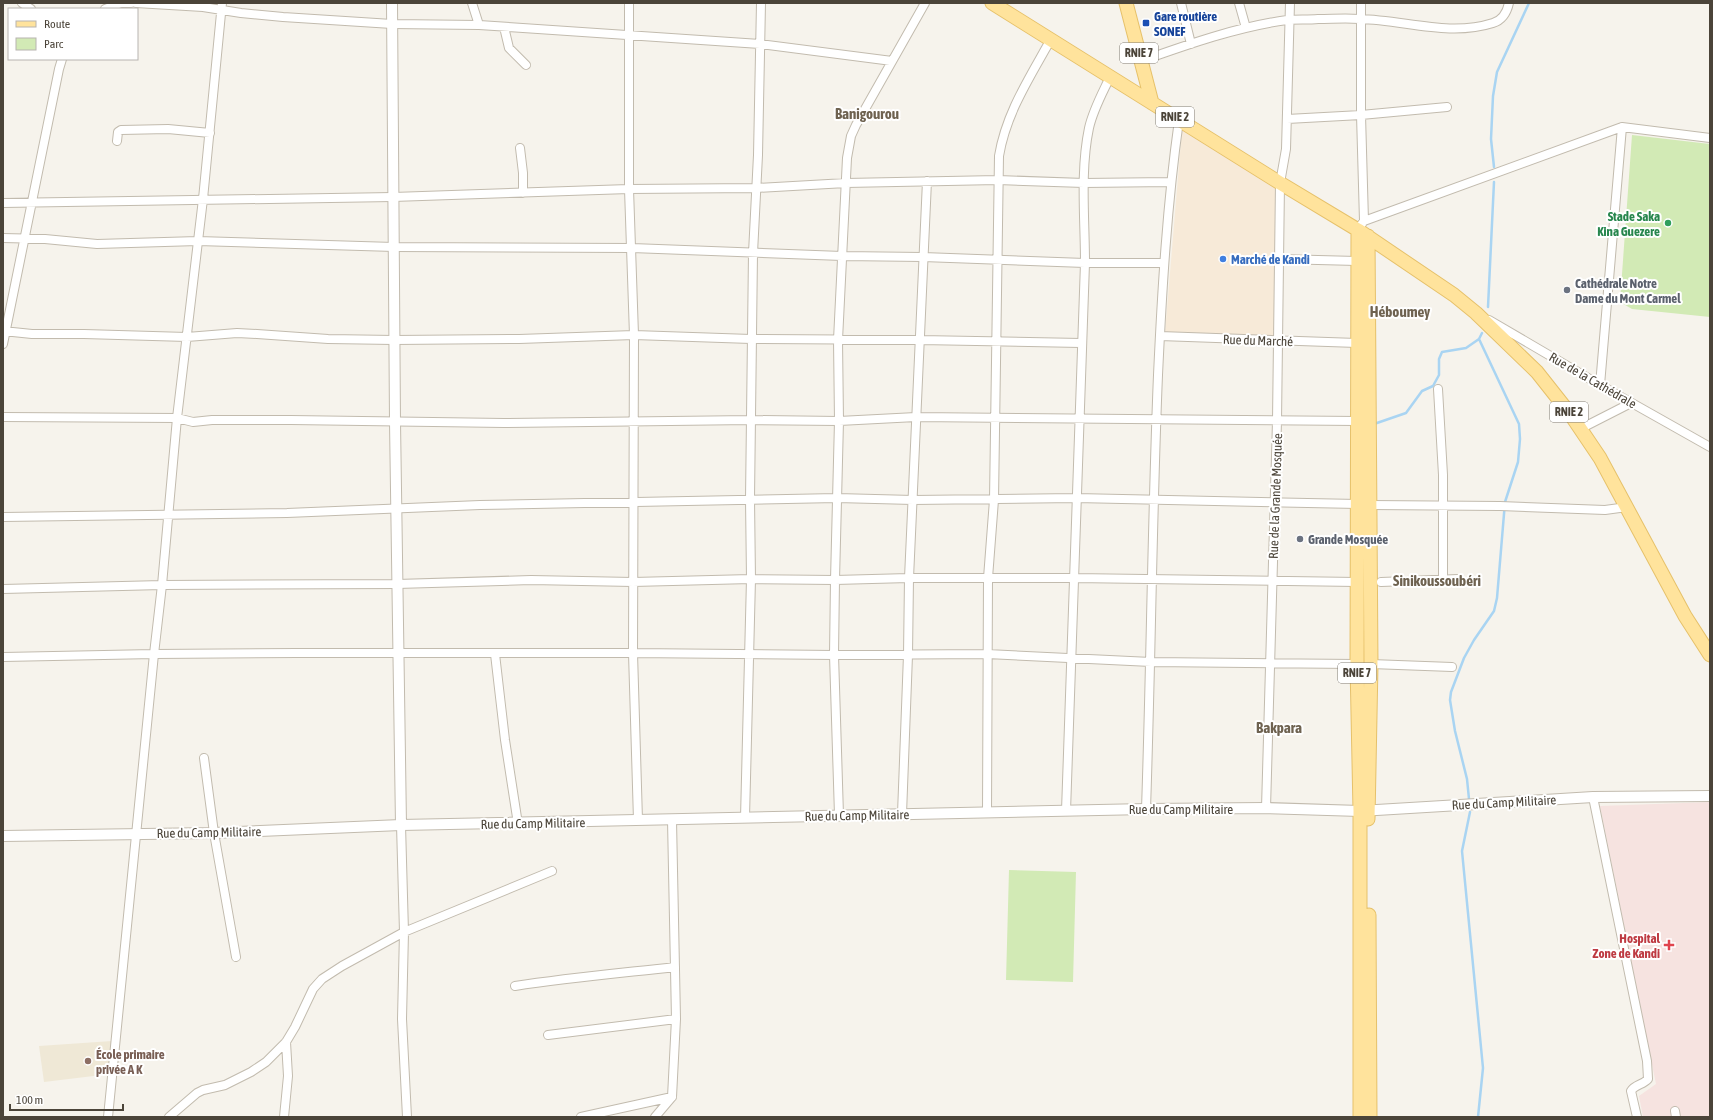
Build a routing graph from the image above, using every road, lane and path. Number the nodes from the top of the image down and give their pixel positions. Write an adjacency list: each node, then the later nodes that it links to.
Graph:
1 (131, 3): 16 (street)
2 (136, 3): 15 (street)
3 (392, 3): 19 (street)
4 (472, 3): 20 (street)
5 (629, 3): 23 (street)
6 (761, 3): 25 (street)
7 (925, 3): 28 (street)
8 (992, 3): 24 (main road, RNIE 2)
9 (1126, 3): 29 (main road, RNIE 7 / RNIE 7)
10 (1181, 3): 26 (street)
11 (1239, 3): 22 (street)
12 (1290, 3): 18 (street, Rue de la Grande Mosquée)
13 (1361, 3): 17 (street)
14 (1509, 3): 17 (street)
15 (222, 6): 19 (street); 38 (street)
16 (108, 8)
17 (1361, 19): 18 (street); 34 (street)
18 (1289, 20): 22 (street); 35 (street, Rue de la Grande Mosquée)
19 (392, 24): 20 (street); 51 (street)
20 (479, 25): 21 (street)
21 (504, 27): 23 (street); 30 (street)
22 (1246, 28): 26 (street)
23 (628, 34): 25 (street); 49 (street)
24 (1051, 40): 31 (main road, RNIE 2); 42 (street)
25 (760, 44): 28 (street); 48 (street)
26 (1192, 44): 29 (street)
27 (62, 60): 54 (street)
28 (892, 61): 45 (street)
29 (1141, 61): 32 (main road, RNIE 7 / RNIE 7)
30 (526, 65)
31 (1110, 77): 32 (main road, RNIE 2); 47 (street)
32 (1152, 103): 36 (main road, RNIE 2)
33 (1446, 107): 34 (street)
34 (1361, 115): 35 (street); 55 (street)
35 (1287, 119): 46 (street, Rue de la Grande Mosquée)
36 (1179, 120): 44 (street); 46 (main road, RNIE 2)
37 (1622, 126): 39 (street); 55 (street); 83 (street)
38 (210, 133): 40 (street); 52 (street)
39 (1710, 138)
40 (117, 141)
41 (520, 148): 50 (street)
42 (998, 180): 43 (street); 47 (street); 65 (street)
43 (927, 182): 45 (street); 63 (street)
44 (1170, 182): 47 (street); 68 (street)
45 (846, 183): 48 (street); 62 (street)
46 (1280, 183): 55 (main road, RNIE 2); 64 (street, Rue de la Grande Mosquée)
47 (1084, 184): 67 (street)
48 (756, 188): 49 (street); 61 (street)
49 (629, 189): 50 (street); 60 (street)
50 (523, 193): 51 (street)
51 (393, 197): 52 (street); 59 (street)
52 (204, 199): 54 (street); 58 (street)
53 (3, 203): 54 (street)
54 (32, 203): 57 (street)
55 (1363, 229): 66 (main road, RNIE 7); 69 (main road, RNIE 2); 108 (main road, RNIE 7)
56 (3, 238): 57 (street)
57 (24, 239): 58 (street); 70 (street)
58 (198, 241): 59 (street); 73 (street)
59 (394, 247): 60 (street); 75 (street)
60 (632, 248): 61 (street); 71 (street)
61 (753, 254): 62 (street); 74 (street)
62 (842, 256): 63 (street); 76 (street)
63 (923, 257): 65 (street); 77 (street)
64 (1279, 259): 66 (street); 78 (street, Rue de la Grande Mosquée)
65 (997, 260): 67 (street); 79 (street)
66 (1357, 261): 81 (main road, RNIE 7)
67 (1085, 263): 68 (street); 80 (street)
68 (1164, 263): 72 (street)
69 (1476, 313): 83 (street, Rue de la Cathédrale); 98 (main road, RNIE 2)
70 (4, 332): 73 (street); 82 (street)
71 (634, 335): 74 (street); 75 (street); 93 (street)
72 (1160, 336): 78 (street, Rue du Marché); 92 (street)
73 (187, 337): 75 (street); 88 (street)
74 (752, 339): 76 (street); 91 (street)
75 (394, 340): 97 (street)
76 (838, 340): 77 (street); 94 (street)
77 (920, 340): 79 (street); 87 (street)
78 (1277, 340): 81 (street, Rue du Marché); 95 (street, Rue de la Grande Mosquée)
79 (995, 341): 80 (street); 90 (street)
80 (1081, 343): 89 (street)
81 (1357, 343): 96 (main road, RNIE 7)
82 (3, 344)
83 (1600, 385): 85 (street, Rue de la Cathédrale)
84 (1438, 389): 109 (street)
85 (1631, 403): 98 (street); 99 (street, Rue de la Cathédrale)
86 (3, 417): 88 (street)
87 (916, 417): 90 (street); 94 (street); 103 (street)
88 (176, 418): 97 (street); 112 (street)
89 (1080, 418): 90 (street); 92 (street); 101 (street)
90 (995, 419): 104 (street)
91 (751, 420): 93 (street); 94 (street); 102 (street)
92 (1156, 420): 95 (street); 105 (street)
93 (634, 421): 97 (street); 106 (street)
94 (839, 421): 100 (street)
95 (1278, 421): 96 (street); 107 (street, Rue de la Grande Mosquée)
96 (1358, 421): 108 (main road, RNIE 7)
97 (395, 422): 111 (street)
98 (1580, 429): 110 (main road, RNIE 2)
99 (1710, 447)
100 (837, 498): 102 (street); 103 (street); 120 (street)
101 (1076, 498): 104 (street); 105 (street); 116 (street)
102 (750, 499): 106 (street); 117 (street)
103 (913, 500): 104 (street); 114 (street)
104 (994, 500): 115 (street)
105 (1153, 500): 107 (street); 121 (street)
106 (634, 502): 111 (street); 123 (street)
107 (1274, 503): 108 (street); 122 (street, Rue de la Grande Mosquée)
108 (1364, 505): 109 (street); 124 (main road, RNIE 7); 143 (main road, RNIE 7)
109 (1442, 505): 110 (street); 118 (street)
110 (1627, 506): 137 (main road, RNIE 2)
111 (396, 509): 112 (street); 126 (street)
112 (168, 515): 113 (street); 127 (street)
113 (3, 517)
114 (909, 578): 115 (street); 120 (street); 136 (street)
115 (988, 578): 116 (street); 134 (street)
116 (1074, 578): 121 (street); 139 (street)
117 (751, 579): 120 (street); 123 (street); 133 (street)
118 (1443, 579): 119 (street); 125 (street)
119 (1458, 579)
120 (835, 580): 135 (street)
121 (1152, 580): 122 (street); 140 (street)
122 (1273, 581): 124 (street); 141 (street, Rue de la Grande Mosquée)
123 (633, 582): 126 (street); 129 (street)
124 (1357, 582): 142 (main road, RNIE 7)
125 (1381, 582)
126 (397, 584): 127 (street); 131 (street)
127 (162, 585): 128 (street); 130 (street)
128 (3, 589)
129 (633, 653): 132 (street); 133 (street); 156 (street)
130 (154, 654): 131 (street); 138 (street); 161 (street)
131 (398, 654): 132 (street); 159 (street)
132 (495, 654): 158 (street)
133 (749, 654): 135 (street); 155 (street)
134 (987, 654): 136 (street); 139 (street); 152 (street)
135 (834, 655): 136 (street); 153 (street)
136 (908, 655): 154 (street)
137 (1710, 655)
138 (3, 657)
139 (1072, 657): 140 (street); 151 (street)
140 (1151, 662): 141 (street); 149 (street)
141 (1272, 663): 142 (street); 148 (street, Rue de la Grande Mosquée)
142 (1357, 664): 150 (main road, RNIE 7)
143 (1371, 664): 144 (street); 150 (main road, RNIE 7)
144 (1452, 667)
145 (204, 758): 160 (street)
146 (1710, 796): 147 (street, Rue du Camp Militaire)
147 (1593, 797): 150 (street, Rue du Camp Militaire); 180 (street)
148 (1266, 808): 149 (street, Rue du Camp Militaire); 150 (street, Rue du Camp Militaire)
149 (1146, 809): 151 (street, Rue du Camp Militaire)
150 (1364, 810): 178 (main road, RNIE 7); 179 (main road, RNIE 7)
151 (1066, 811): 152 (street, Rue du Camp Militaire)
152 (987, 813): 154 (street, Rue du Camp Militaire)
153 (839, 814): 154 (street, Rue du Camp Militaire); 155 (street, Rue du Camp Militaire)
154 (902, 814)
155 (745, 818): 157 (street, Rue du Camp Militaire)
156 (638, 820): 157 (street, Rue du Camp Militaire); 158 (street, Rue du Camp Militaire)
157 (672, 820): 166 (street)
158 (518, 824): 159 (street, Rue du Camp Militaire)
159 (401, 826): 160 (street, Rue du Camp Militaire); 164 (street)
160 (214, 832): 161 (street, Rue du Camp Militaire); 165 (street)
161 (136, 833): 162 (street, Rue du Camp Militaire); 172 (street)
162 (3, 836)
163 (552, 871): 164 (street)
164 (404, 932): 170 (street); 175 (street)
165 (236, 957)
166 (675, 967): 167 (street); 168 (street)
167 (515, 986)
168 (676, 1019): 169 (street); 171 (street)
169 (548, 1034)
170 (286, 1042): 173 (street); 174 (street)
171 (672, 1097): 176 (street); 177 (street)
172 (108, 1117)
173 (169, 1117)
174 (284, 1117)
175 (407, 1117)
176 (581, 1117)
177 (655, 1117)
178 (1360, 1117)
179 (1370, 1117)
180 (1637, 1117)

